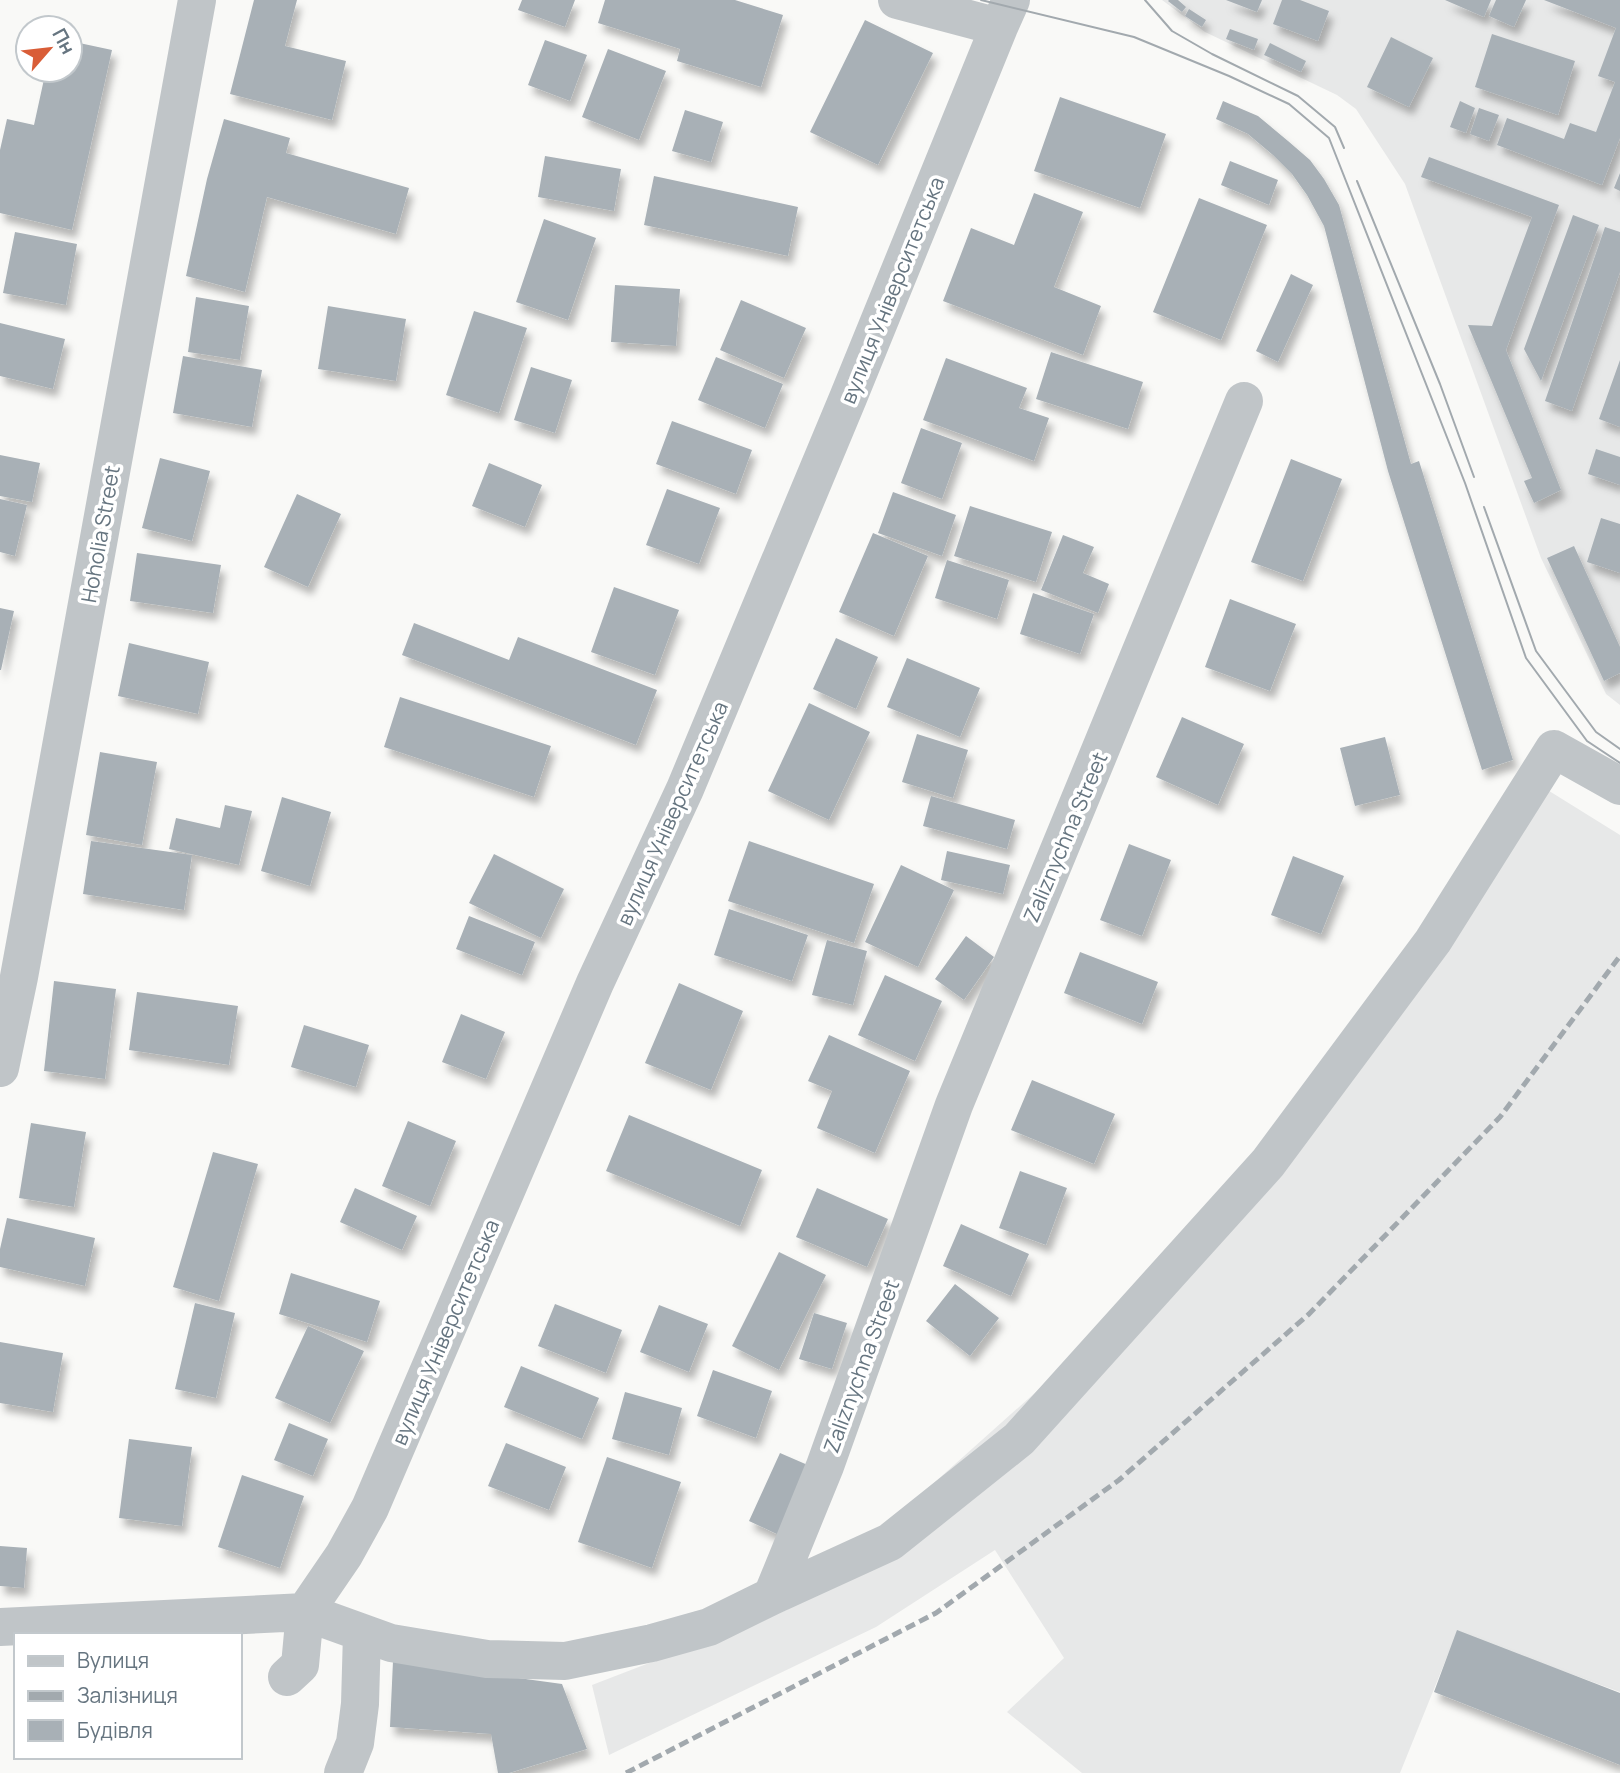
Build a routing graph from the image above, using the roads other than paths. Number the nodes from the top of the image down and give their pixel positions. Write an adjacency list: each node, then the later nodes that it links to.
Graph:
1 (198, 0): 6 (street, Hoholia Street)
2 (897, 0): 3 (street)
3 (1005, 13): 8 (street, вулиця Університетська)
4 (1244, 401): 7 (street, Zaliznychna Street)
5 (1620, 786): 7 (street)
6 (0, 1068)
7 (772, 1596): 10 (street)
8 (305, 1612): 9 (street); 10 (street); 11 (street)
9 (0, 1627)
10 (362, 1633): 12 (street)
11 (287, 1677)
12 (343, 1773)

